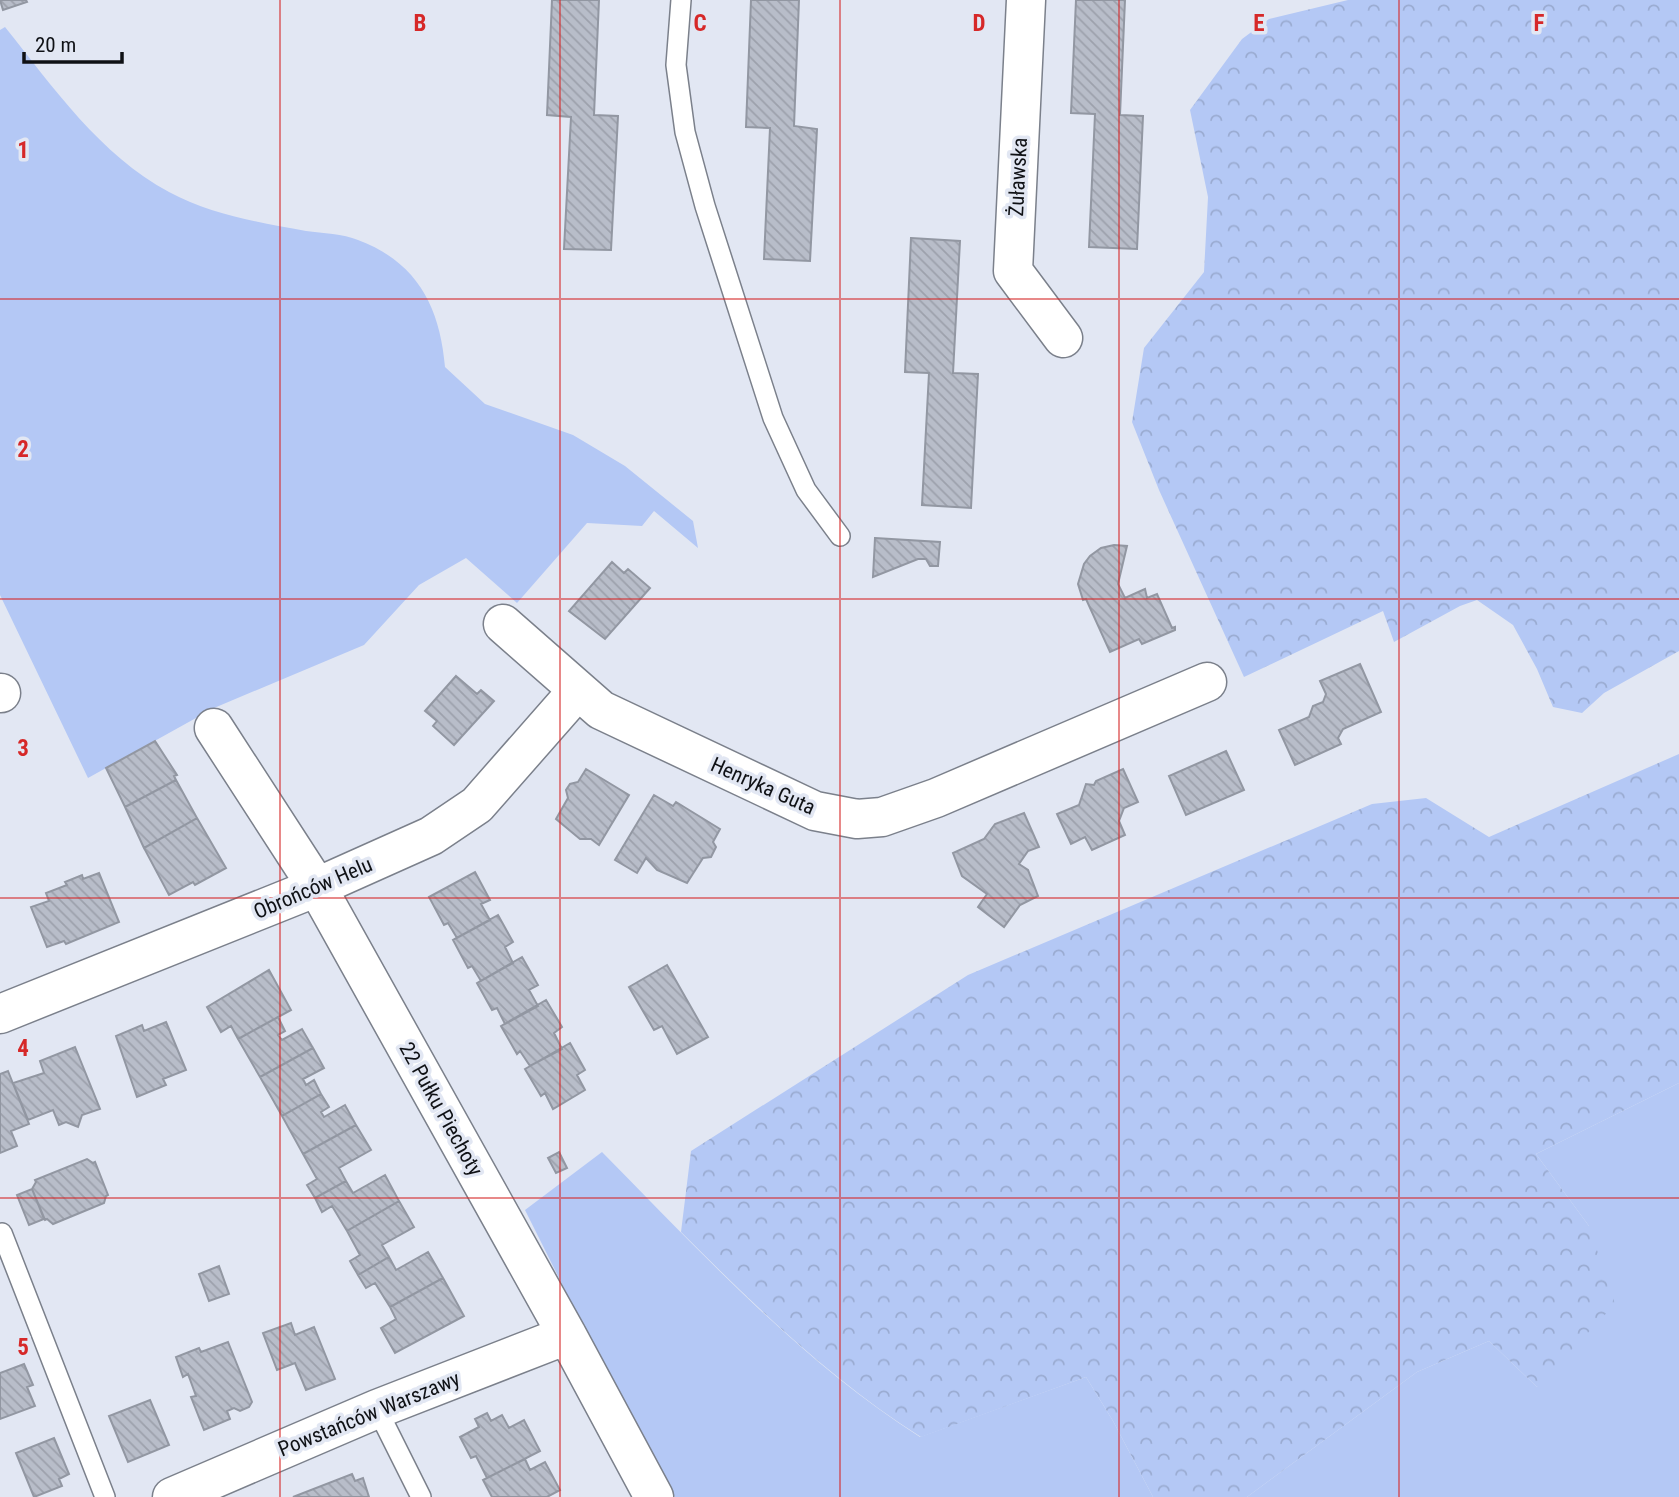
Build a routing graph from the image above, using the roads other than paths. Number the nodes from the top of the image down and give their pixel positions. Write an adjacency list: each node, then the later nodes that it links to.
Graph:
1 (681, 0): 4 (lane)
2 (1026, 0): 3 (street, Żuławska)
3 (1063, 338)
4 (840, 536)
5 (503, 624): 7 (street, Henryka Guta)
6 (1208, 682): 7 (street, Henryka Guta)
7 (578, 690): 9 (street, Obrońców Helu)
8 (214, 729): 9 (street, 22 Pułku Piechoty)
9 (317, 887): 10 (street, Obrońców Helu); 12 (street, 22 Pułku Piechoty)
10 (0, 1014)
11 (2, 1233): 14 (lane)
12 (567, 1335): 13 (street, Powstańców Warszawy); 17 (street, 22 Pułku Piechoty)
13 (377, 1409): 15 (street, Powstańców Warszawy); 16 (lane)
14 (105, 1497)
15 (172, 1497)
16 (421, 1497)
17 (653, 1497)

